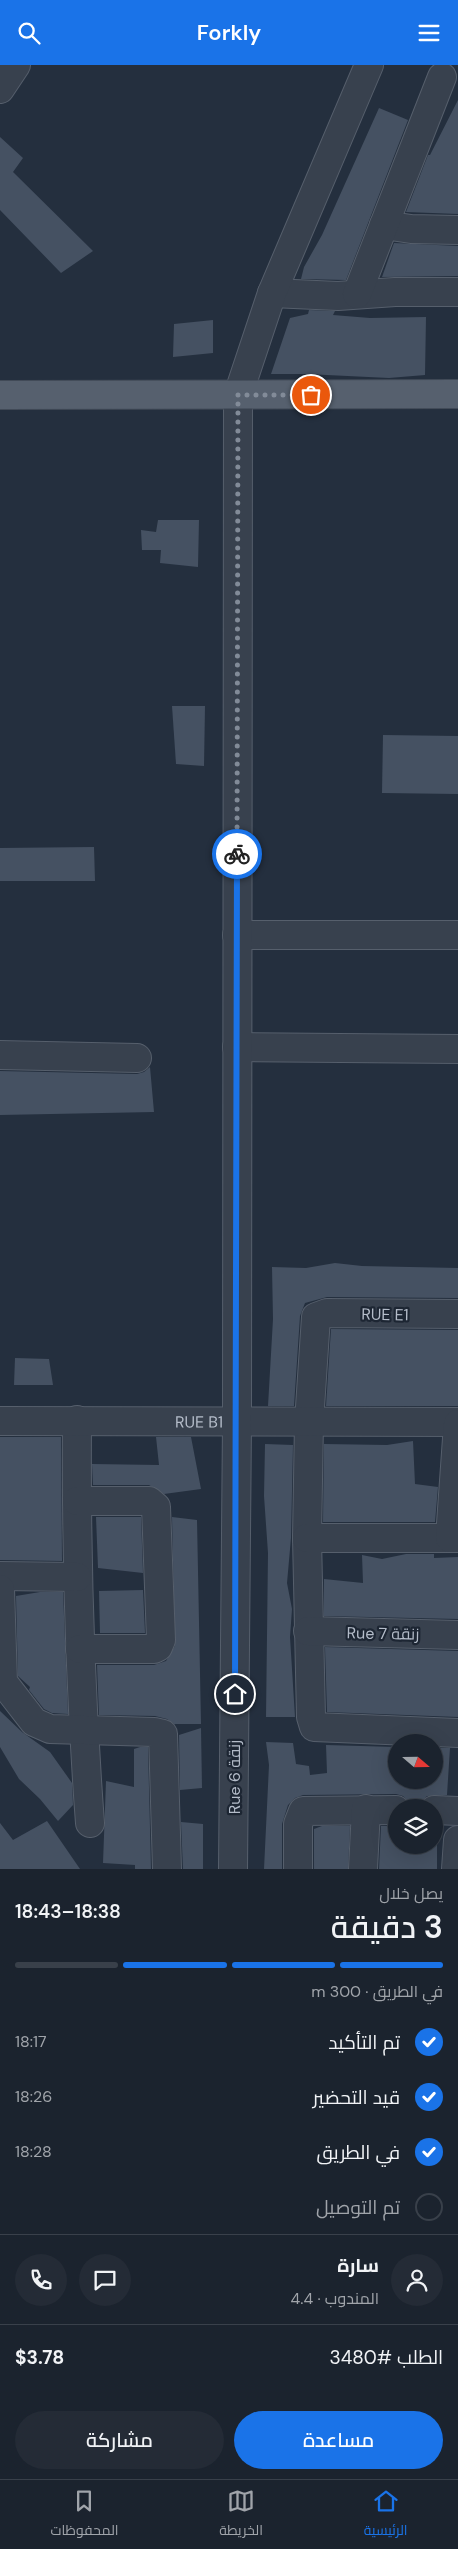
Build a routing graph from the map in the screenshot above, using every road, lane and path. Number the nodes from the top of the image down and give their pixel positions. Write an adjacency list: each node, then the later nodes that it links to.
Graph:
1 (16, 65): 4 (street)
2 (369, 65): 8 (street, Rue 6 زنقة)
3 (443, 79): 5 (street)
4 (0, 89)
5 (384, 225): 6 (street); 9 (street)
6 (458, 230)
7 (458, 292): 9 (street)
8 (272, 293): 9 (street); 12 (street, Rue 6 زنقة)
9 (356, 294)
10 (458, 394): 12 (main road)
11 (0, 395): 12 (main road)
12 (238, 395): 13 (street, Rue 6 زنقة)
13 (237, 935): 14 (street); 15 (street, Rue 6 زنقة)
14 (458, 935)
15 (237, 1047): 16 (street); 22 (street, Rue 6 زنقة)
16 (458, 1049)
17 (0, 1055): 18 (street)
18 (137, 1058)
19 (458, 1314): 23 (street, RUE E1)
20 (0, 1421): 21 (street, RUE B1)
21 (77, 1421): 22 (street, RUE B1); 25 (street)
22 (237, 1422): 23 (street, RUE B1); 43 (street, Rue 6 زنقة)
23 (309, 1422): 24 (street, RUE B1); 26 (street)
24 (458, 1423): 27 (street)
25 (77, 1501): 29 (street); 33 (street)
26 (307, 1538): 27 (street); 31 (street)
27 (454, 1538)
28 (0, 1576): 29 (street)
29 (78, 1577): 33 (street)
30 (0, 1589): 34 (street)
31 (308, 1631): 32 (street, Rue 7 زنقة); 35 (street)
32 (458, 1635)
33 (80, 1649): 34 (street)
34 (83, 1728): 40 (street); 42 (street)
35 (458, 1733)
36 (366, 1809): 37 (street); 44 (street); 45 (street)
37 (388, 1810)
38 (443, 1811): 39 (street)
39 (458, 1811)
40 (90, 1823)
41 (458, 1840): 46 (street)
42 (167, 1869)
43 (233, 1869)
44 (298, 1869)
45 (364, 1869)
46 (456, 1869)

